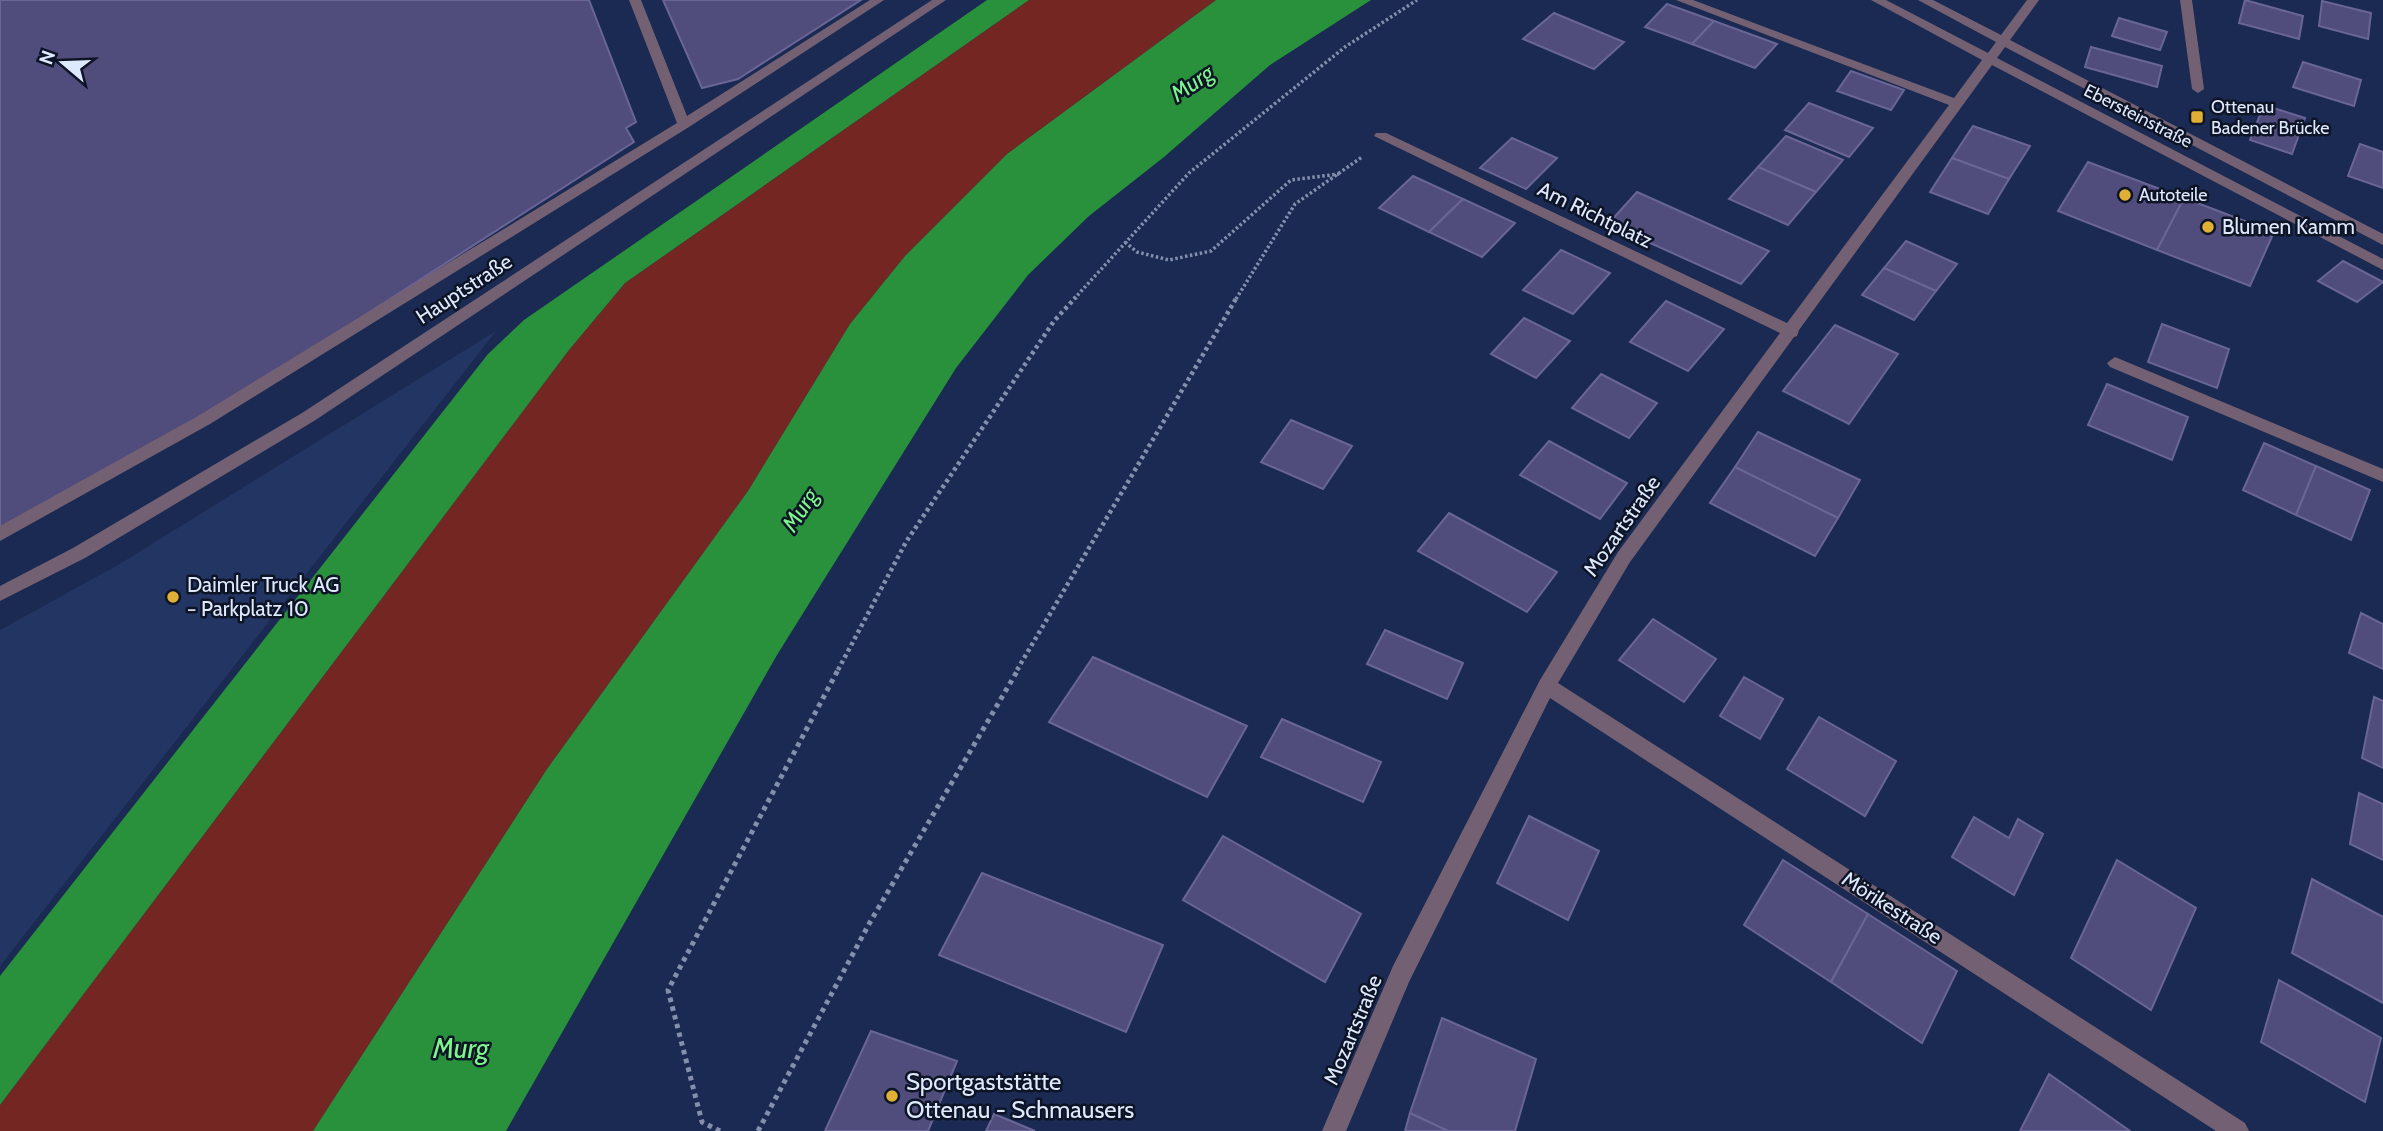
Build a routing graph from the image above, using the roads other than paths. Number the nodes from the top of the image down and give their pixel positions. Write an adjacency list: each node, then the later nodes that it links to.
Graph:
1 (635, 0): 13 (street)
2 (878, 0): 13 (street)
3 (940, 0): 21 (street, Hauptstraße)
4 (1682, 0): 12 (street)
5 (1877, 0): 10 (street, Ebersteinstraße)
6 (1924, 0): 9 (street, Ebersteinstraße)
7 (2034, 0): 9 (street, Mozartstraße)
8 (2186, 0): 11 (street)
9 (2004, 41): 10 (street, Mozartstraße); 15 (street, Ebersteinstraße)
10 (1990, 61): 12 (street, Mozartstraße); 16 (street, Ebersteinstraße)
11 (2198, 89)
12 (1959, 104): 17 (street, Mozartstraße)
13 (684, 124): 20 (street)
14 (1381, 136): 17 (street, Am Richtplatz)
15 (2383, 240)
16 (2383, 265)
17 (1792, 332): 22 (street, Mozartstraße)
18 (2115, 363): 19 (street)
19 (2383, 476)
20 (0, 534)
21 (0, 594)
22 (1547, 685): 23 (street, Mozartstraße); 24 (street, Mörikestraße)
23 (1334, 1131)
24 (2237, 1131)

